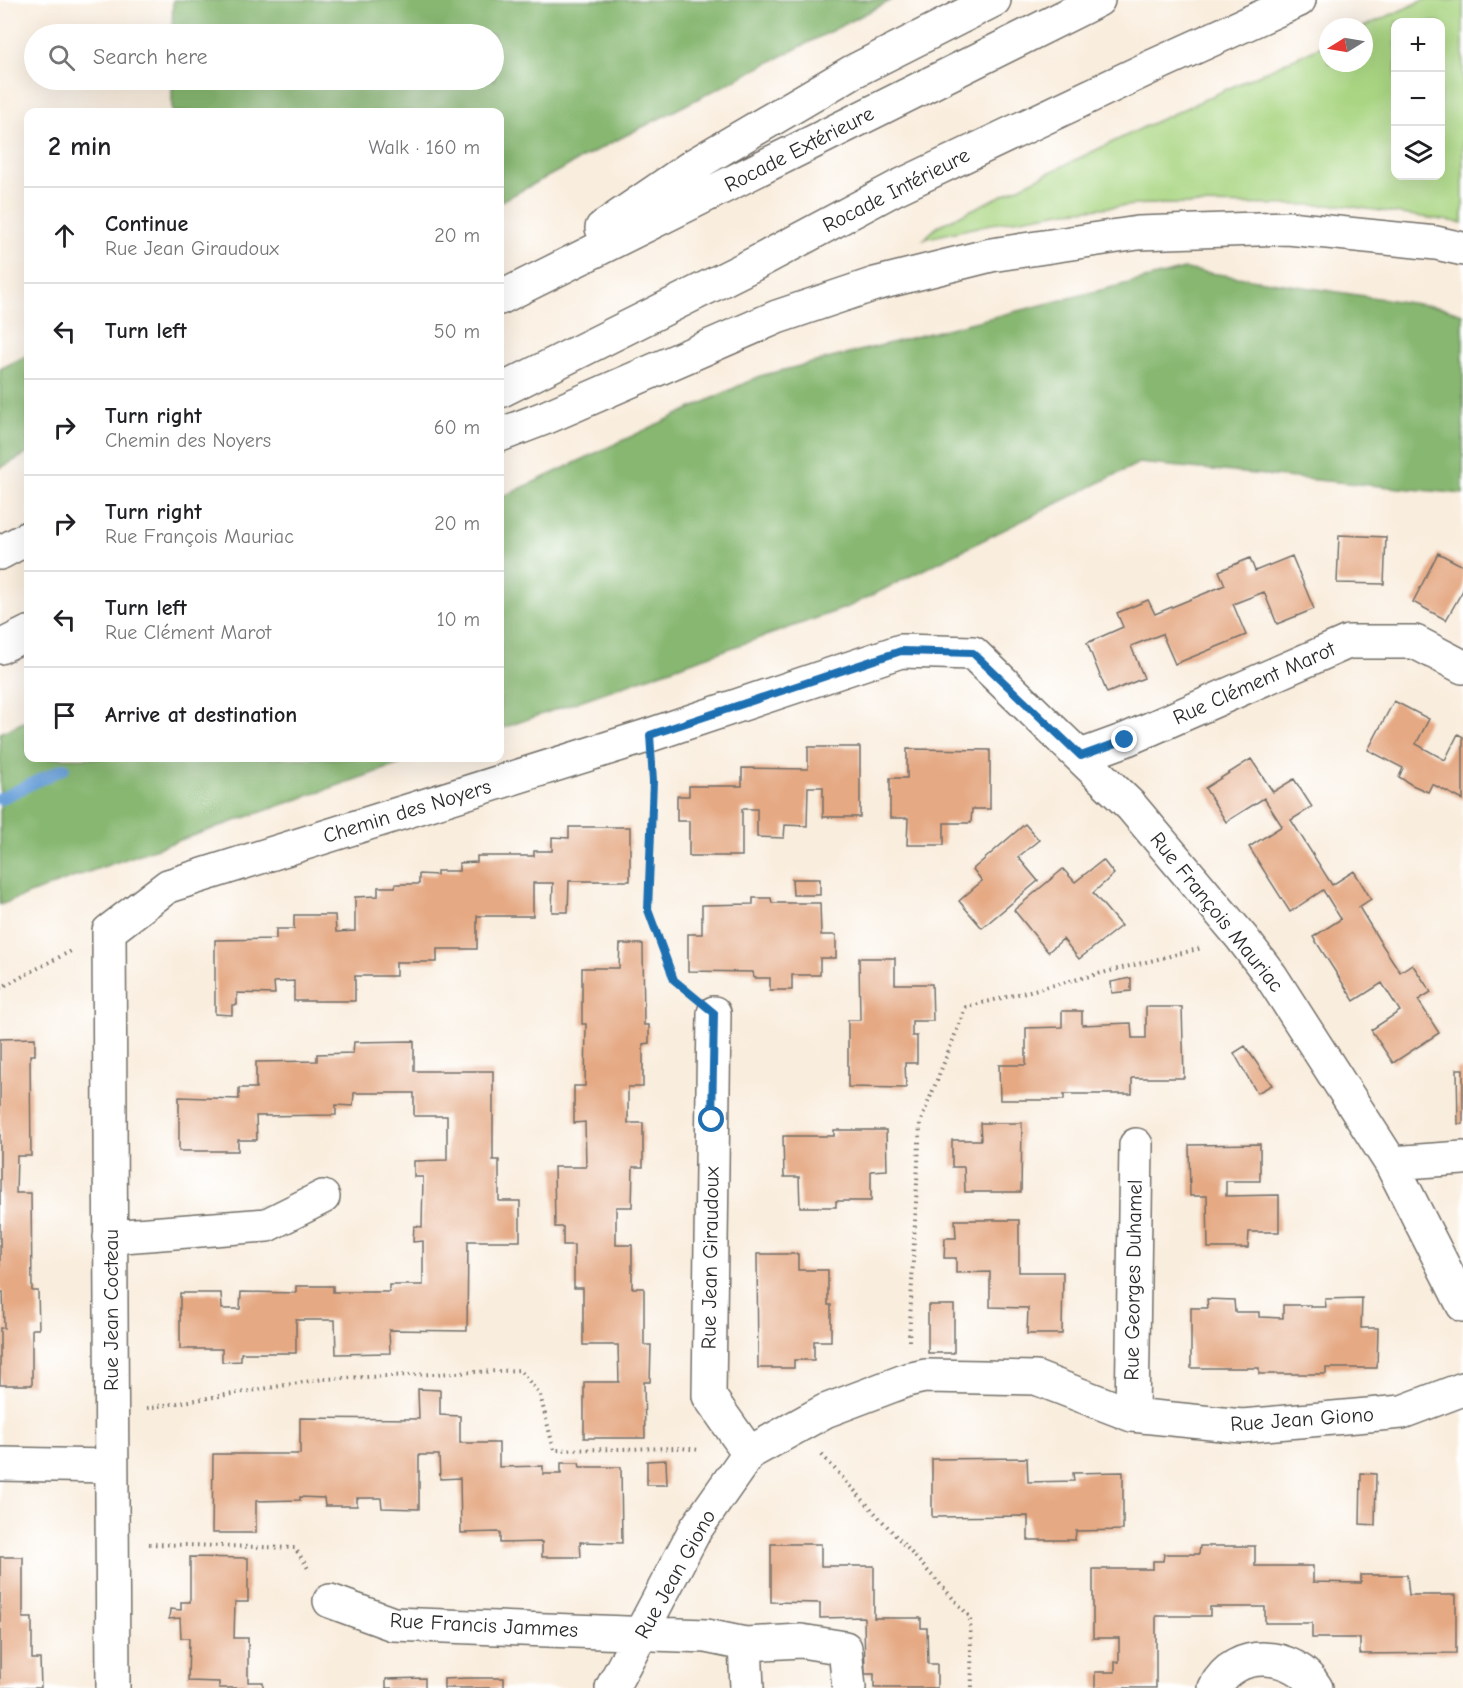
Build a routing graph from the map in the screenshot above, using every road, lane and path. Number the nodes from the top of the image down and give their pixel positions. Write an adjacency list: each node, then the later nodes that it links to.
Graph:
1 (994, 0): 5 (main road)
2 (1098, 0): 6 (main road, Rocade Extérieure)
3 (1299, 0): 7 (main road, Rocade Intérieure)
4 (1463, 249): 8 (main road)
5 (504, 295)
6 (504, 296)
7 (504, 389)
8 (504, 433)
9 (24, 540): 10 (main road)
10 (0, 553)
11 (24, 635): 12 (main road)
12 (0, 647)
13 (973, 653): 15 (main road, Chemin des Noyers); 16 (main road, Rue François Mauriac)
14 (1463, 666): 16 (main road, Rue Clément Marot)
15 (650, 735): 17 (main road, Chemin des Noyers); 20 (path)
16 (1081, 756): 18 (main road, Rue François Mauriac)
17 (109, 931): 19 (path); 25 (main road, Rue Jean Cocteau)
18 (1242, 938): 23 (main road, Rue François Mauriac); 27 (path)
19 (0, 988)
20 (714, 1013): 32 (main road, Rue Jean Giraudoux)
21 (1136, 1145): 30 (main road, Rue Georges Duhamel)
22 (1463, 1158): 23 (main road)
23 (1391, 1163): 26 (main road, Rue François Mauriac)
24 (323, 1197): 25 (main road)
25 (110, 1237): 29 (main road, Rue Jean Cocteau)
26 (1463, 1305)
27 (907, 1380): 30 (main road, Rue Jean Giono); 31 (main road, Rue Jean Giono)
28 (1463, 1389): 30 (main road, Rue Jean Giono)
29 (111, 1414): 32 (path); 34 (main road, Rue Jean Cocteau)
30 (1132, 1415)
31 (797, 1428): 32 (main road, Rue Jean Giono); 43 (path)
32 (749, 1453): 37 (main road, Rue Jean Giono)
33 (0, 1464): 34 (main road)
34 (111, 1466): 35 (main road, Rue Jean Cocteau)
35 (112, 1543): 36 (path); 39 (main road, Rue Jean Cocteau)
36 (330, 1600): 37 (main road, Rue Francis Jammes)
37 (642, 1633): 38 (main road, Rue Francis Jammes); 40 (main road, Rue Jean Giono)
38 (745, 1644): 41 (main road); 42 (main road, Rue Francis Jammes)
39 (113, 1688)
40 (612, 1688)
41 (747, 1688)
42 (849, 1688)
43 (972, 1688)
44 (1215, 1688): 45 (main road)
45 (1316, 1688)

